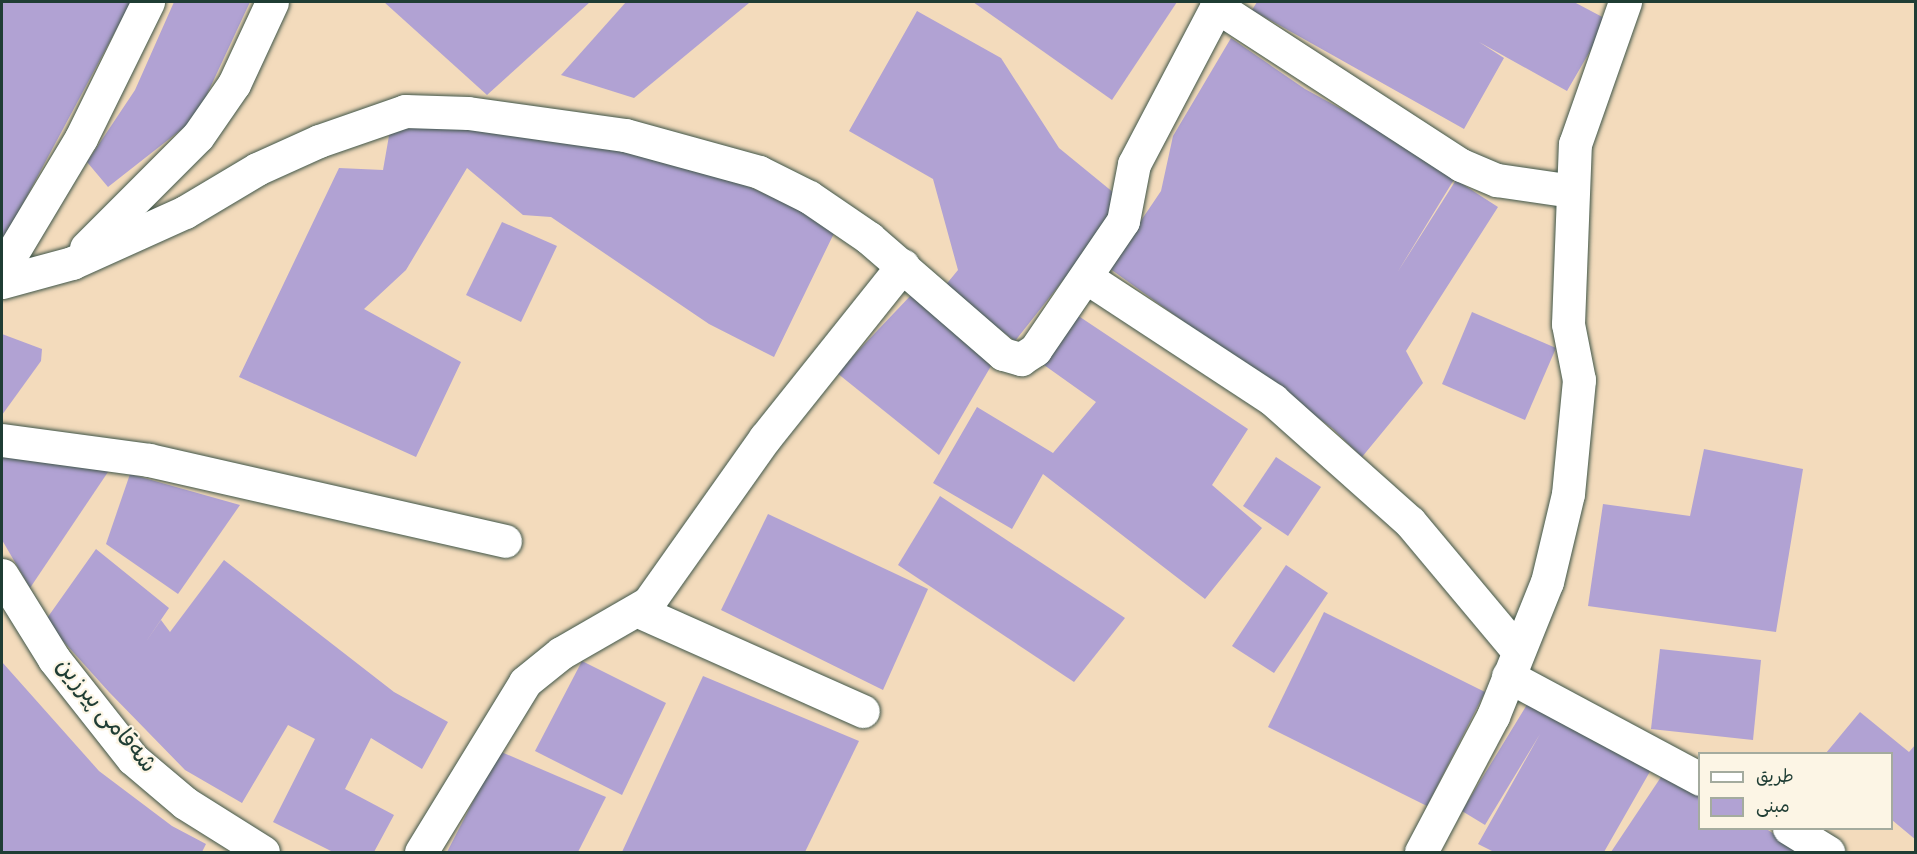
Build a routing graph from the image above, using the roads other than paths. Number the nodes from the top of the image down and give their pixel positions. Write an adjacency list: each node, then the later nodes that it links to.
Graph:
1 (148, 2): 8 (street)
2 (272, 2): 6 (street)
3 (1625, 2): 5 (street)
4 (1218, 4): 5 (street); 9 (street)
5 (1572, 191): 15 (street)
6 (72, 262): 7 (street); 10 (street)
7 (903, 266): 9 (street); 14 (street)
8 (2, 270)
9 (1086, 277): 15 (street)
10 (2, 282)
11 (2, 440): 12 (street)
12 (505, 541)
13 (2, 575): 19 (street, شەقامی پیرزین)
14 (638, 611): 16 (street); 20 (street)
15 (1513, 663): 17 (street); 21 (street)
16 (863, 711)
17 (1698, 778)
18 (1792, 830): 22 (street)
19 (246, 849)
20 (421, 852)
21 (1421, 852)
22 (1828, 852)

